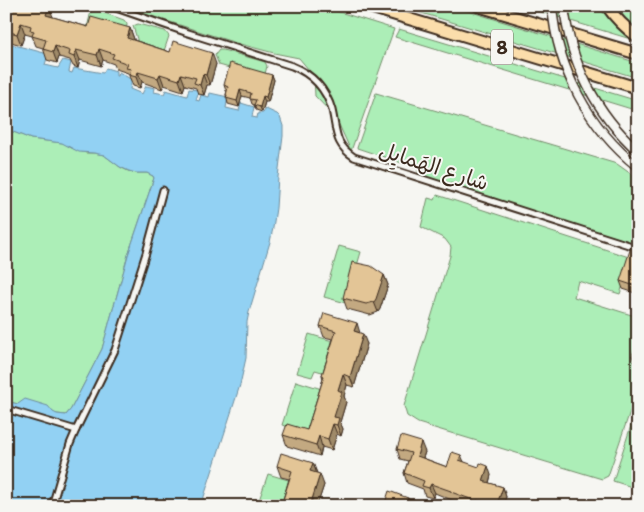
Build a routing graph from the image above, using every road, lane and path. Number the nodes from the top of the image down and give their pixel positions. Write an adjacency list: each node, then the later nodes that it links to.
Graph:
1 (110, 6): 13 (street, شارع الهَمايِل)
2 (366, 6): 9 (highway, 8)
3 (478, 6): 8 (highway, 8)
4 (552, 6): 11 (main road, bridge)
5 (564, 6): 10 (main road, bridge)
6 (607, 6): 7 (highway)
7 (638, 37)
8 (638, 54)
9 (638, 88)
10 (638, 151)
11 (638, 167)
12 (163, 190): 15 (street)
13 (638, 248)
14 (6, 409): 15 (street)
15 (76, 430): 16 (street)
16 (52, 506)

